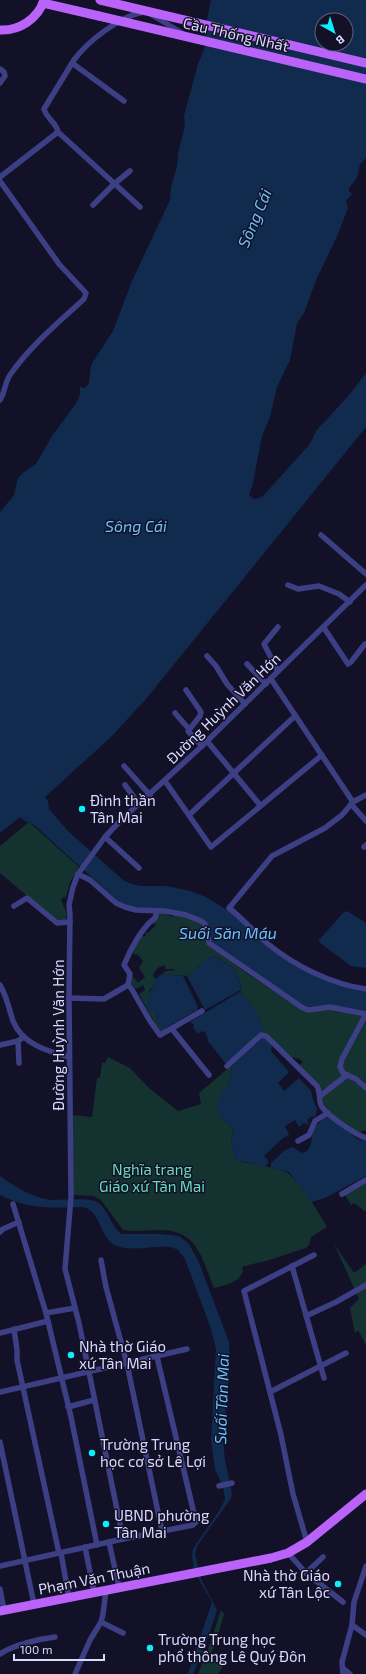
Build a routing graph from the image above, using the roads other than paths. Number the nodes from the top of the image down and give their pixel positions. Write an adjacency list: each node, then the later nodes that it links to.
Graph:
1 (102, 0): 6 (main road, Cầu Thống Nhất)
2 (43, 2): 3 (main road); 8 (main road, Cầu Thống Nhất, bridge)
3 (1, 32)
4 (192, 39): 5 (street)
5 (72, 63): 10 (street); 11 (street)
6 (366, 63)
7 (0, 69): 9 (street)
8 (366, 79)
9 (0, 83)
10 (124, 101)
11 (58, 132): 13 (street); 15 (street)
12 (130, 171): 15 (street)
13 (0, 177)
14 (0, 181): 18 (street)
15 (114, 184): 16 (street); 17 (street)
16 (93, 205)
17 (140, 207)
18 (0, 400)
19 (321, 535): 20 (street)
20 (366, 574)
21 (288, 585): 23 (street)
22 (366, 585): 23 (street, Đường Huỳnh Văn Hớn)
23 (350, 602): 25 (street, Đường Huỳnh Văn Hớn)
24 (278, 627): 29 (street)
25 (324, 628): 26 (street); 29 (street, Đường Huỳnh Văn Hớn)
26 (366, 644)
27 (207, 656): 33 (street)
28 (248, 664): 31 (street)
29 (278, 671): 30 (street, Đường Huỳnh Văn Hớn)
30 (271, 679): 31 (street, Đường Huỳnh Văn Hớn); 35 (street)
31 (266, 684): 33 (street, Đường Huỳnh Văn Hớn)
32 (186, 690): 36 (street)
33 (245, 704): 37 (street, Đường Huỳnh Văn Hớn)
34 (175, 713): 36 (street)
35 (295, 716): 39 (street); 41 (street)
36 (189, 728): 38 (street)
37 (207, 741): 38 (street, Đường Huỳnh Văn Hớn); 41 (street)
38 (202, 746): 42 (street, Đường Huỳnh Văn Hớn)
39 (322, 755): 46 (street); 48 (street)
40 (124, 766): 44 (street)
41 (234, 773): 48 (street); 49 (street)
42 (165, 781): 44 (street, Đường Huỳnh Văn Hớn); 49 (street)
43 (126, 785): 47 (street)
44 (150, 795): 47 (street, Đường Huỳnh Văn Hớn)
45 (366, 795): 46 (street)
46 (352, 803): 50 (street); 59 (street)
47 (139, 804): 51 (street, Đường Huỳnh Văn Hớn)
48 (260, 805): 49 (street)
49 (189, 815)
50 (366, 821)
51 (105, 837): 52 (street); 53 (street, Đường Huỳnh Văn Hớn)
52 (139, 868)
53 (78, 874): 55 (street); 56 (street, Đường Huỳnh Văn Hớn)
54 (14, 906): 56 (street)
55 (156, 910): 58 (street); 70 (street)
56 (70, 922): 60 (street, Đường Huỳnh Văn Hớn)
57 (0, 985): 63 (street)
58 (128, 985): 60 (street); 62 (street)
59 (366, 988)
60 (69, 998): 66 (street, Đường Huỳnh Văn Hớn)
61 (202, 1011): 62 (street)
62 (172, 1029): 69 (street)
63 (24, 1037): 64 (street); 66 (street)
64 (18, 1041): 65 (street); 67 (street)
65 (0, 1045)
66 (69, 1057): 85 (street, Đường Huỳnh Văn Hớn)
67 (19, 1063)
68 (227, 1066): 72 (street)
69 (209, 1075)
70 (347, 1075): 71 (street); 72 (street)
71 (366, 1088)
72 (320, 1096): 73 (street)
73 (328, 1113): 74 (street); 75 (street)
74 (366, 1138)
75 (298, 1140)
76 (366, 1180): 77 (street)
77 (342, 1194)
78 (13, 1204): 79 (street)
79 (19, 1222): 80 (street); 86 (street)
80 (0, 1232)
81 (314, 1255): 83 (street)
82 (101, 1260): 94 (street)
83 (292, 1266): 87 (street); 101 (street)
84 (366, 1285): 87 (street)
85 (75, 1308): 86 (street); 96 (street)
86 (46, 1313): 88 (street)
87 (306, 1316): 95 (street)
88 (48, 1321): 89 (street); 97 (street)
89 (14, 1329): 90 (street); 99 (street)
90 (0, 1333)
91 (187, 1349): 93 (street)
92 (346, 1352): 95 (street)
93 (158, 1357): 94 (street); 108 (street)
94 (127, 1364): 96 (street); 108 (street)
95 (321, 1366): 98 (street); 101 (street)
96 (89, 1372): 97 (street); 102 (street)
97 (61, 1378): 99 (street); 103 (street)
98 (324, 1378)
99 (22, 1386): 100 (street); 114 (street)
100 (0, 1392)
101 (270, 1392): 111 (street)
102 (94, 1400): 103 (street); 109 (street)
103 (68, 1407): 112 (street)
104 (0, 1442): 117 (street)
105 (232, 1483): 106 (street)
106 (219, 1486)
107 (366, 1494): 111 (main road, Phạm Văn Thuận)
108 (162, 1531): 109 (street)
109 (123, 1539): 110 (street)
110 (109, 1542): 112 (street); 121 (street)
111 (307, 1542): 115 (main road, Phạm Văn Thuận)
112 (97, 1545): 113 (street)
113 (85, 1547): 114 (street); 124 (street)
114 (60, 1553): 117 (street); 125 (street)
115 (288, 1553): 120 (street); 121 (main road, Phạm Văn Thuận)
116 (323, 1557): 120 (street)
117 (26, 1560): 118 (street); 126 (street)
118 (0, 1566)
119 (366, 1566): 127 (street)
120 (306, 1573): 127 (street)
121 (119, 1586): 123 (main road, Phạm Văn Thuận)
122 (0, 1589): 128 (street)
123 (106, 1590): 124 (main road, Phạm Văn Thuận); 129 (street)
124 (94, 1592): 125 (main road, Phạm Văn Thuận)
125 (69, 1598): 126 (main road, Phạm Văn Thuận)
126 (34, 1604): 128 (main road, Phạm Văn Thuận)
127 (353, 1607): 130 (street)
128 (2, 1611)
129 (101, 1622): 131 (street); 136 (street)
130 (352, 1625): 132 (street); 135 (street)
131 (123, 1633)
132 (366, 1635)
133 (55, 1637): 134 (street)
134 (0, 1654)
135 (344, 1672): 137 (street)
136 (75, 1674)
137 (350, 1674)

